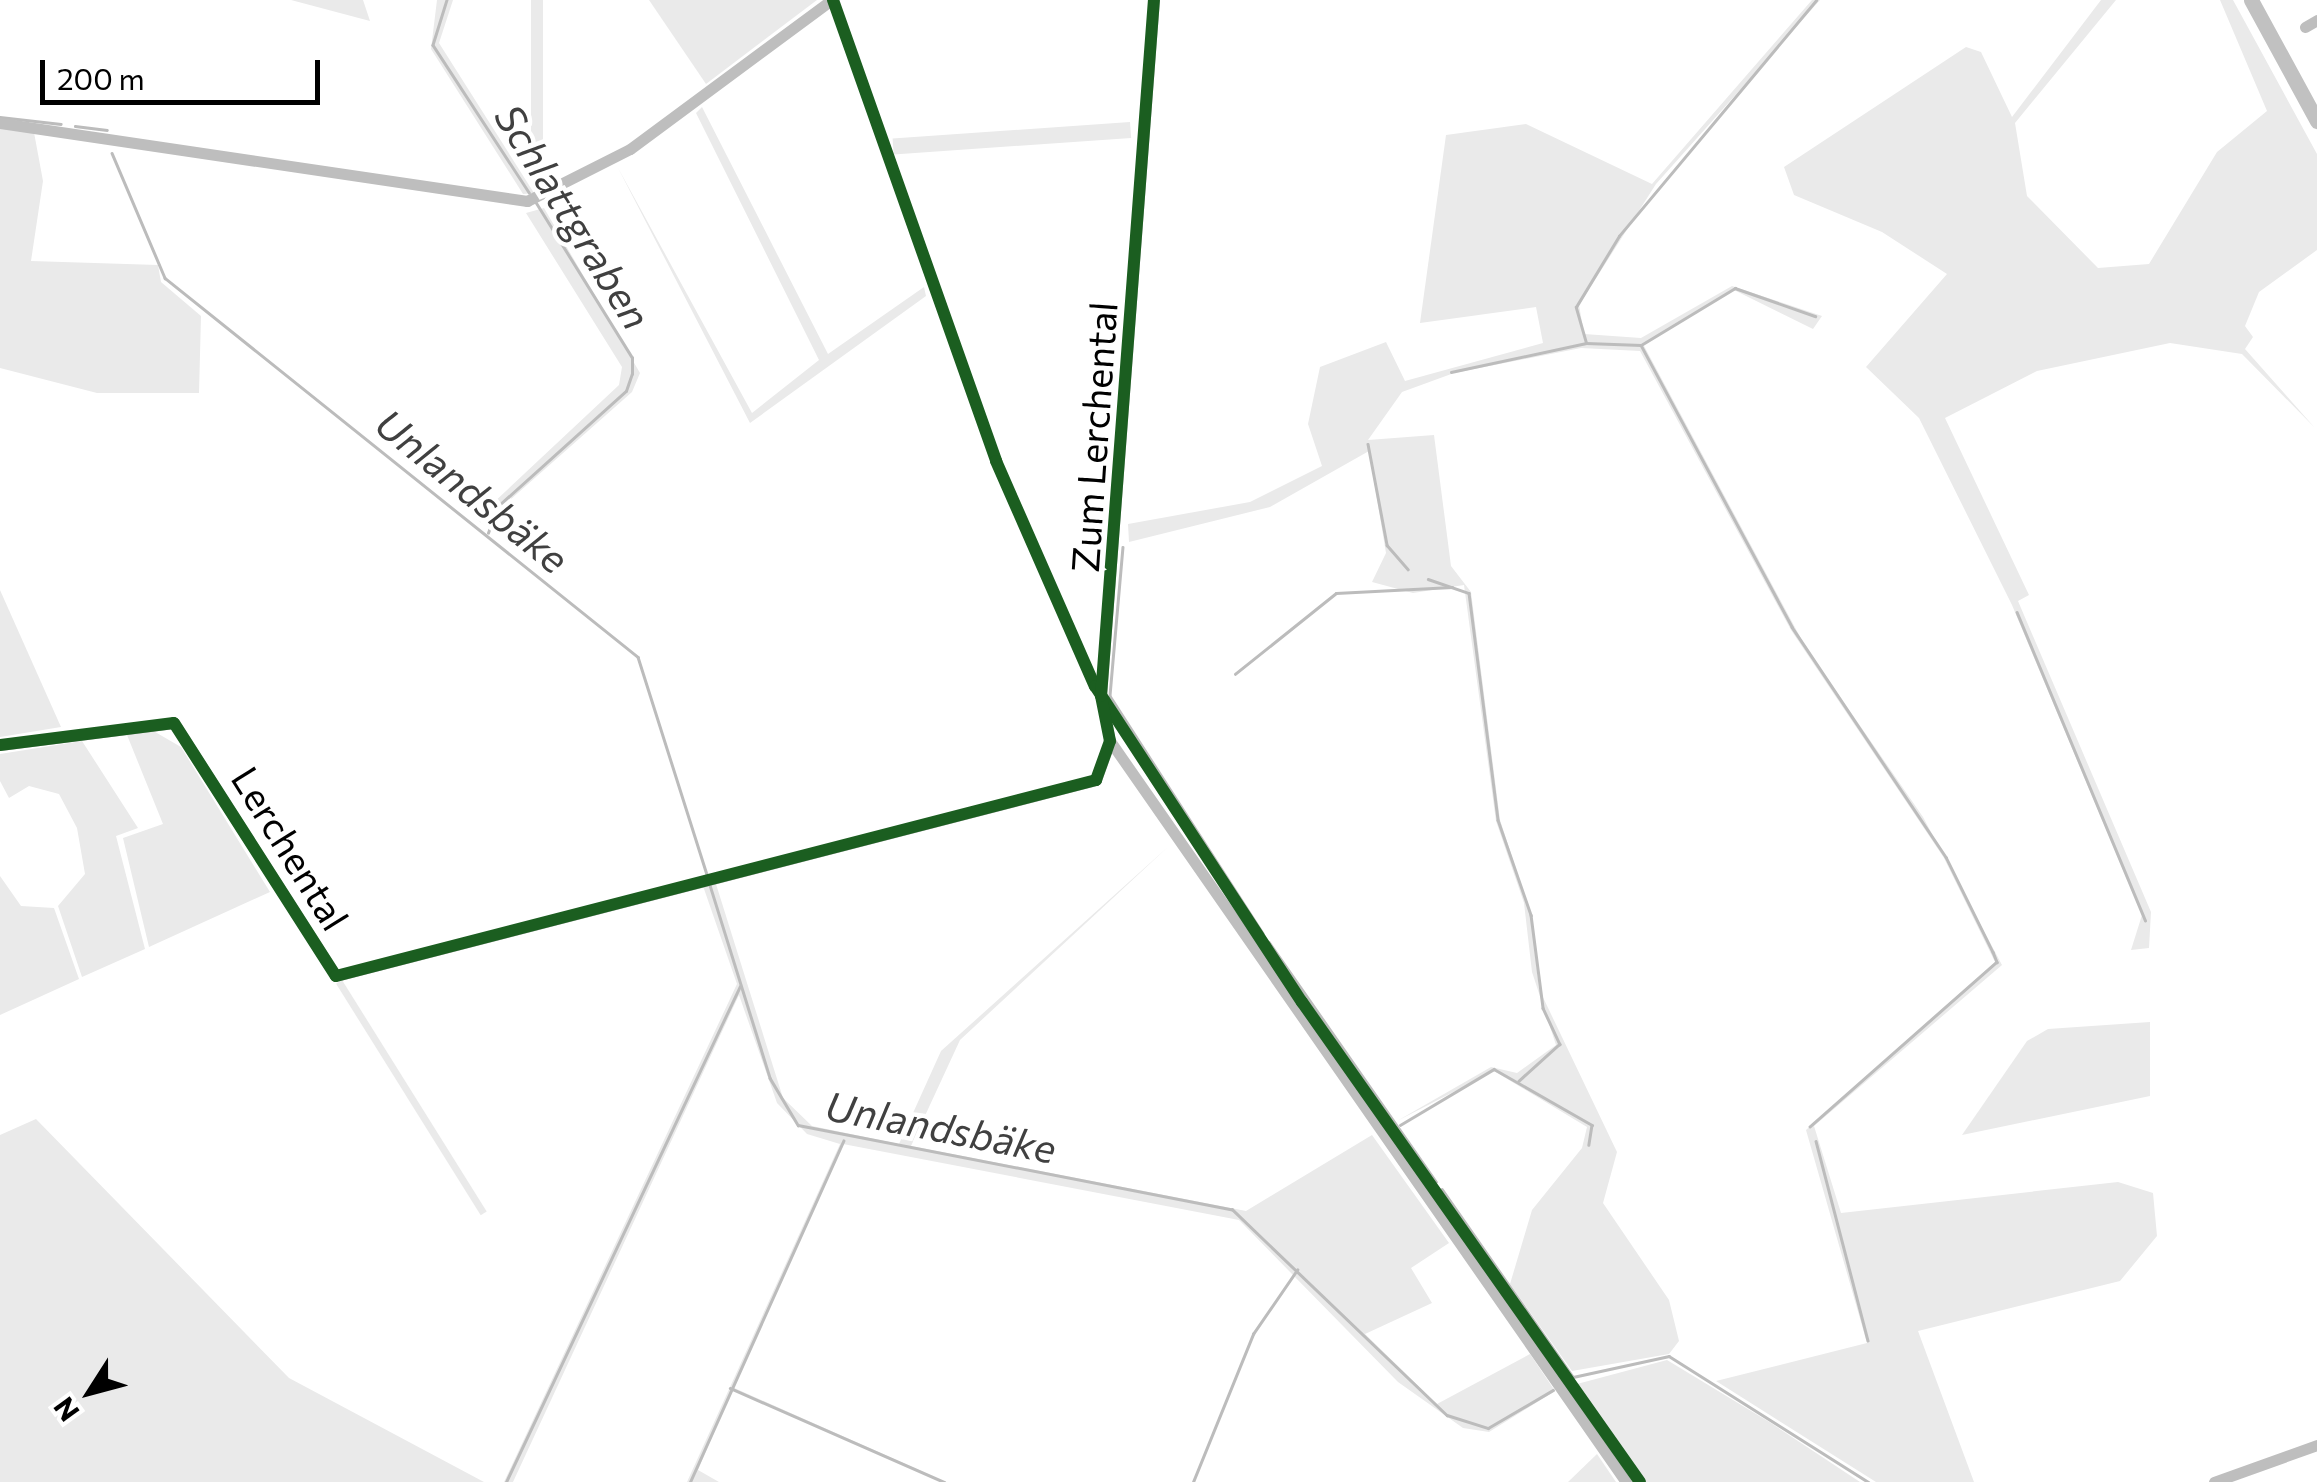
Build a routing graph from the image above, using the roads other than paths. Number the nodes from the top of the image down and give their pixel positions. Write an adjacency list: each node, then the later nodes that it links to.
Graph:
1 (831, 0): 5 (street)
2 (1154, 0): 6 (street, Zum Lerchental)
3 (2251, 0): 4 (main road)
4 (2317, 121)
5 (0, 123)
6 (1110, 741): 7 (street, Lerchental); 9 (street)
7 (0, 745)
8 (2317, 1445): 10 (street)
9 (1626, 1482)
10 (2214, 1482)

